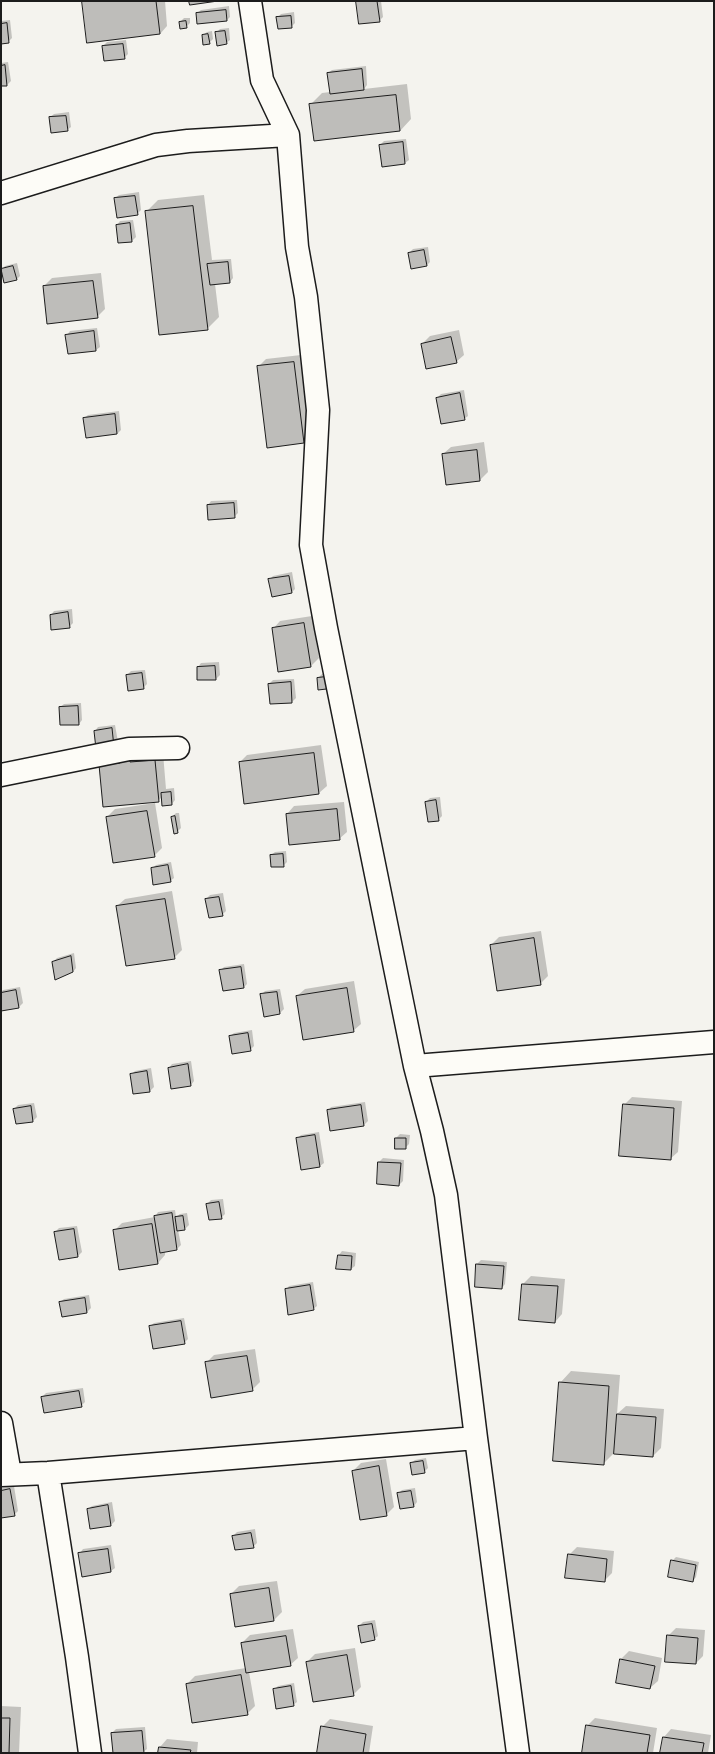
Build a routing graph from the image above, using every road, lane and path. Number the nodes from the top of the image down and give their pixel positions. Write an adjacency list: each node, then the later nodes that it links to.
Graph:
1 (250, 1): 2 (street)
2 (288, 135): 3 (street); 7 (street)
3 (1, 193)
4 (178, 748): 5 (street)
5 (1, 775)
6 (714, 1042): 7 (street)
7 (415, 1066): 9 (street)
8 (1, 1423): 11 (street)
9 (476, 1438): 10 (street); 13 (street)
10 (48, 1473): 11 (street); 12 (street)
11 (5, 1475)
12 (90, 1753)
13 (518, 1753)

